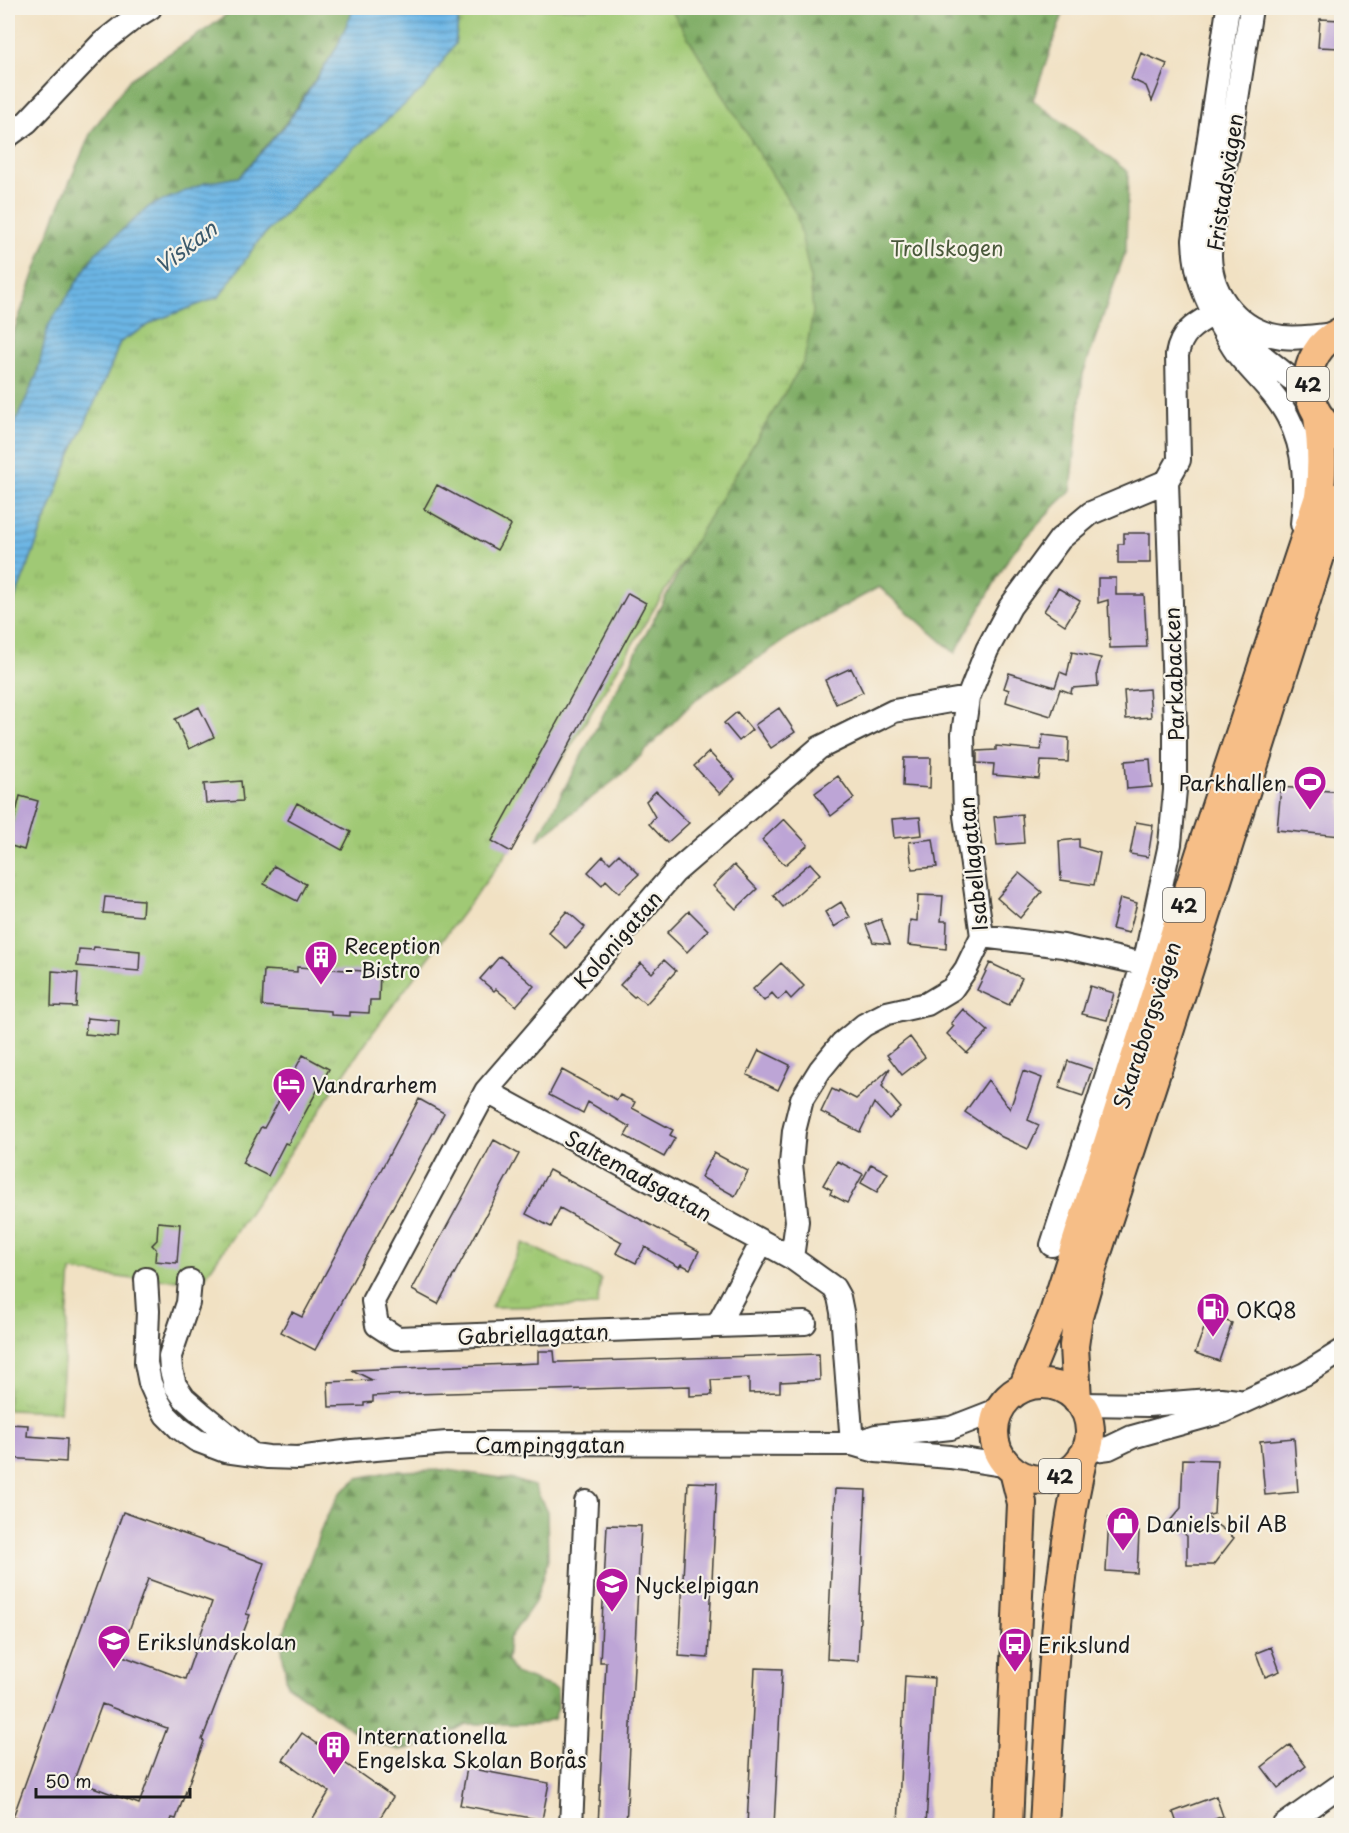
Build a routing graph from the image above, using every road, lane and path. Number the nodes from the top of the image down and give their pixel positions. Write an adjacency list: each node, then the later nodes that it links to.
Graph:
1 (150, 8): 4 (street)
2 (1228, 8): 5 (street, Fristadsvägen)
3 (1251, 8): 6 (street, Fristadsvägen)
4 (8, 136)
5 (1213, 314): 7 (street, Fristadsvägen); 10 (street); 12 (street, Fristadsvägen)
6 (1339, 332): 7 (main road, 42)
7 (1308, 387): 8 (main road, 42)
8 (1318, 417): 9 (main road, 42); 12 (main road, Skaraborgsvägen / 42)
9 (1341, 437)
10 (1167, 481): 13 (street, Isabellagatan); 15 (street, Parkabacken)
11 (1341, 496): 27 (main road, Skaraborgsvägen / 42)
12 (1298, 562): 26 (main road, Skaraborgsvägen / 42)
13 (968, 698): 14 (street, Isabellagatan); 16 (street, Kolonigatan)
14 (982, 936): 15 (street); 19 (street, Isabellagatan)
15 (1143, 964): 18 (street, Parkabacken)
16 (486, 1091): 17 (street, Saltemadsgatan); 22 (street, Kolonigatan)
17 (762, 1242): 19 (street, Saltemadsgatan); 24 (street)
18 (1052, 1245)
19 (792, 1258): 30 (street)
20 (146, 1279): 31 (street, Campinggatan)
21 (190, 1281): 31 (street)
22 (373, 1301): 24 (street, Gabriellagatan)
23 (805, 1323): 24 (street, Gabriellagatan)
24 (717, 1326)
25 (1341, 1351): 28 (street)
26 (1023, 1388): 27 (main road); 29 (main road, 42)
27 (1079, 1402): 28 (street); 32 (main road, 42)
28 (1243, 1402): 32 (street)
29 (1000, 1409): 30 (street, Campinggatan); 33 (main road, 42)
30 (852, 1444): 31 (street, Campinggatan); 33 (street, Campinggatan)
31 (250, 1453)
32 (1085, 1453): 33 (main road, 42); 38 (main road, 42)
33 (1012, 1469): 37 (main road, 42)
34 (586, 1502): 36 (street)
35 (1341, 1785): 39 (street)
36 (571, 1826)
37 (1008, 1826)
38 (1044, 1826)
39 (1283, 1826)

